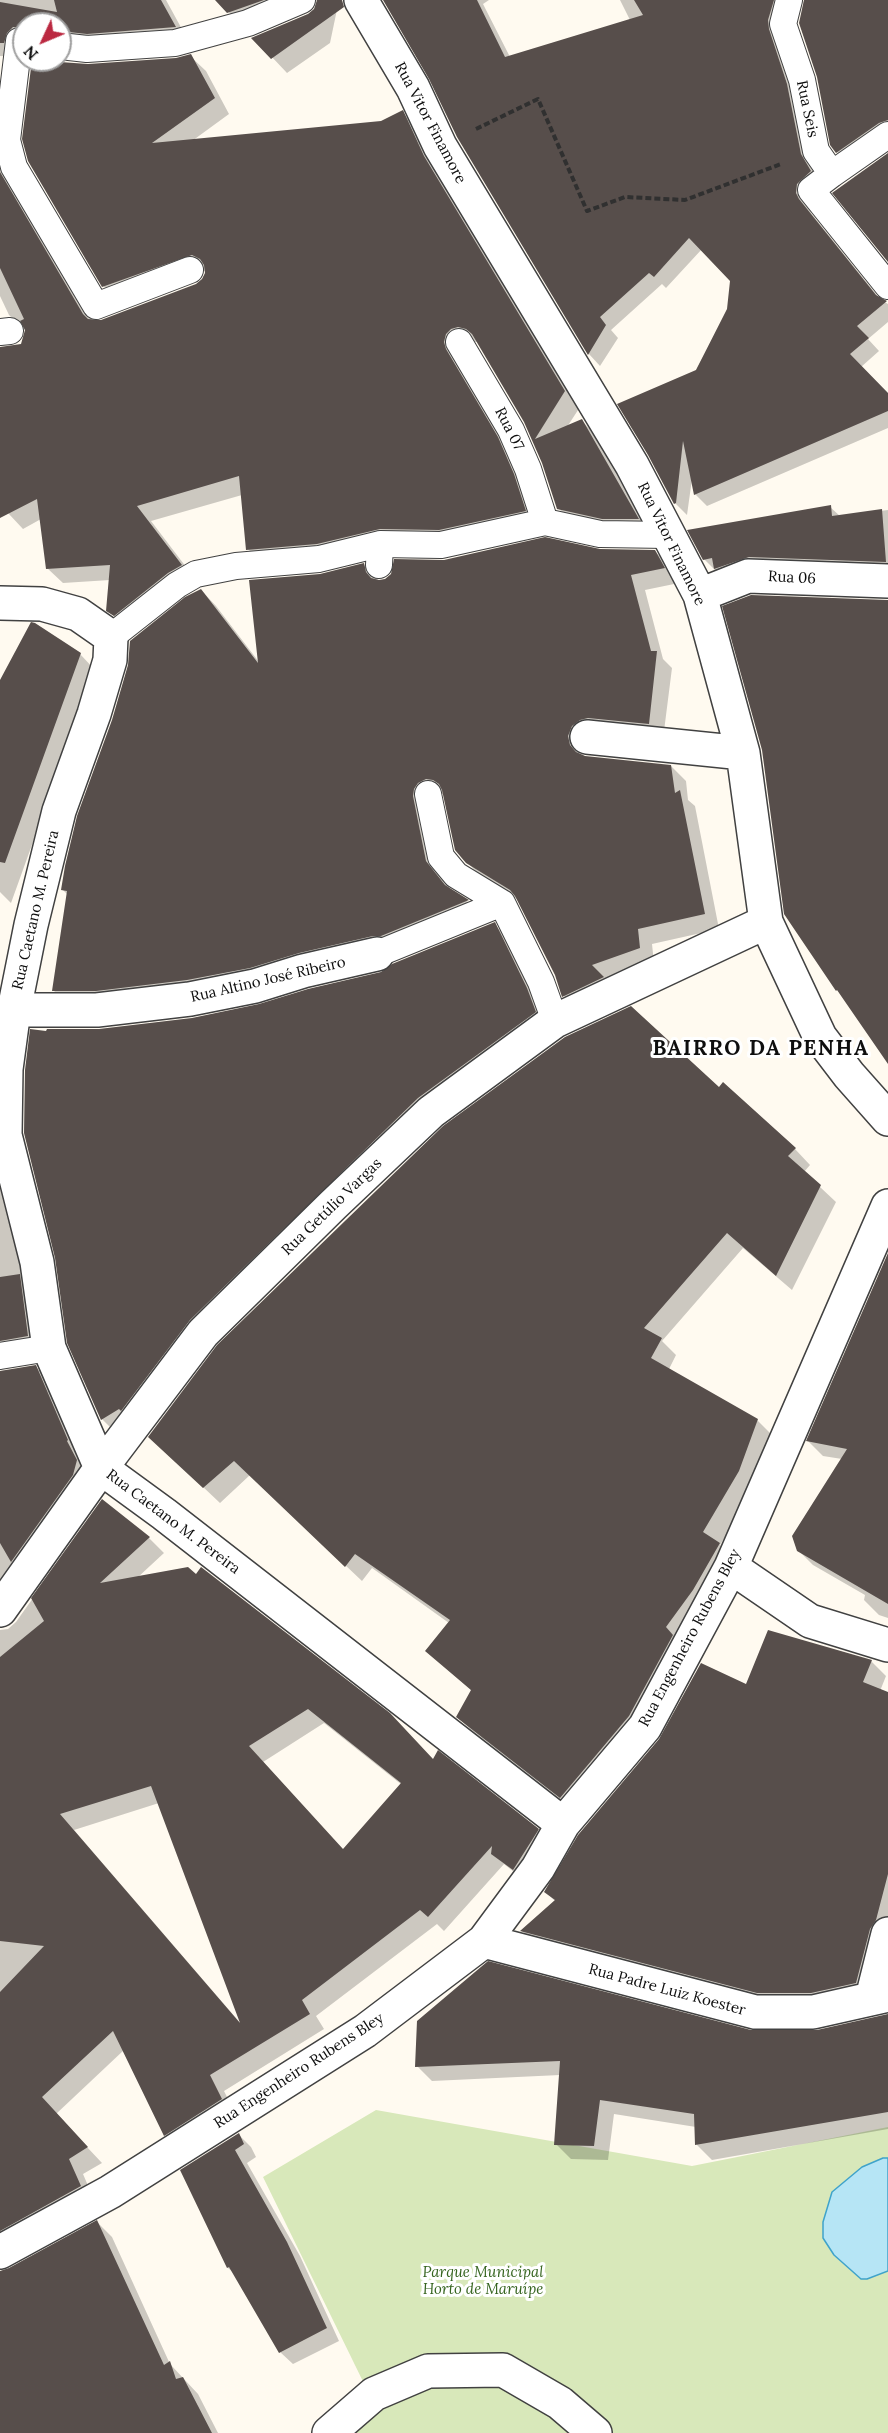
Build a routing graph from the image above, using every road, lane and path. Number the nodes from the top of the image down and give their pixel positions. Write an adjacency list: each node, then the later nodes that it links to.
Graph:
1 (302, 0): 4 (lane)
2 (362, 0): 7 (street, Rua Vitor Finamore)
3 (789, 0): 8 (lane, Rua Seis)
4 (72, 47)
5 (12, 71): 10 (lane)
6 (888, 135): 9 (lane)
7 (440, 146): 8 (path); 14 (street, Rua Vitor Finamore)
8 (816, 152): 9 (lane, Rua Seis)
9 (832, 174): 11 (lane)
10 (190, 270)
11 (888, 286)
12 (459, 342): 13 (lane, Rua 07)
13 (545, 522): 14 (lane); 18 (lane)
14 (668, 535): 16 (street, Rua Vitor Finamore)
15 (888, 581): 16 (street, Rua 06)
16 (700, 595): 20 (street, Rua Vitor Finamore)
17 (0, 603): 18 (street)
18 (111, 637): 25 (street, Rua Caetano M. Pereira)
19 (587, 737): 20 (street)
20 (743, 753): 23 (street, Rua Vitor Finamore)
21 (428, 794): 22 (lane)
22 (502, 903): 24 (lane); 26 (lane)
23 (766, 921): 26 (street, Rua Getúlio Vargas); 27 (street, Rua Vitor Finamore)
24 (377, 954): 25 (street, Rua Altino José Ribeiro)
25 (14, 1010): 29 (street, Rua Caetano M. Pereira)
26 (555, 1021): 31 (street, Rua Getúlio Vargas)
27 (888, 1119)
28 (888, 1206): 32 (street, Rua Engenheiro Rubens Bley)
29 (49, 1348): 30 (lane); 31 (street, Rua Caetano M. Pereira)
30 (0, 1356)
31 (101, 1468): 33 (street, Rua Getúlio Vargas); 35 (street, Rua Caetano M. Pereira)
32 (731, 1567): 34 (street); 35 (street, Rua Engenheiro Rubens Bley)
33 (0, 1610)
34 (888, 1645)
35 (563, 1824): 37 (street, Rua Engenheiro Rubens Bley)
36 (888, 1934): 38 (street)
37 (484, 1941): 38 (street, Rua Padre Luiz Koester); 39 (street, Rua Engenheiro Rubens Bley)
38 (880, 1996)
39 (0, 2252)
40 (329, 2433): 41 (street)
41 (596, 2433)

